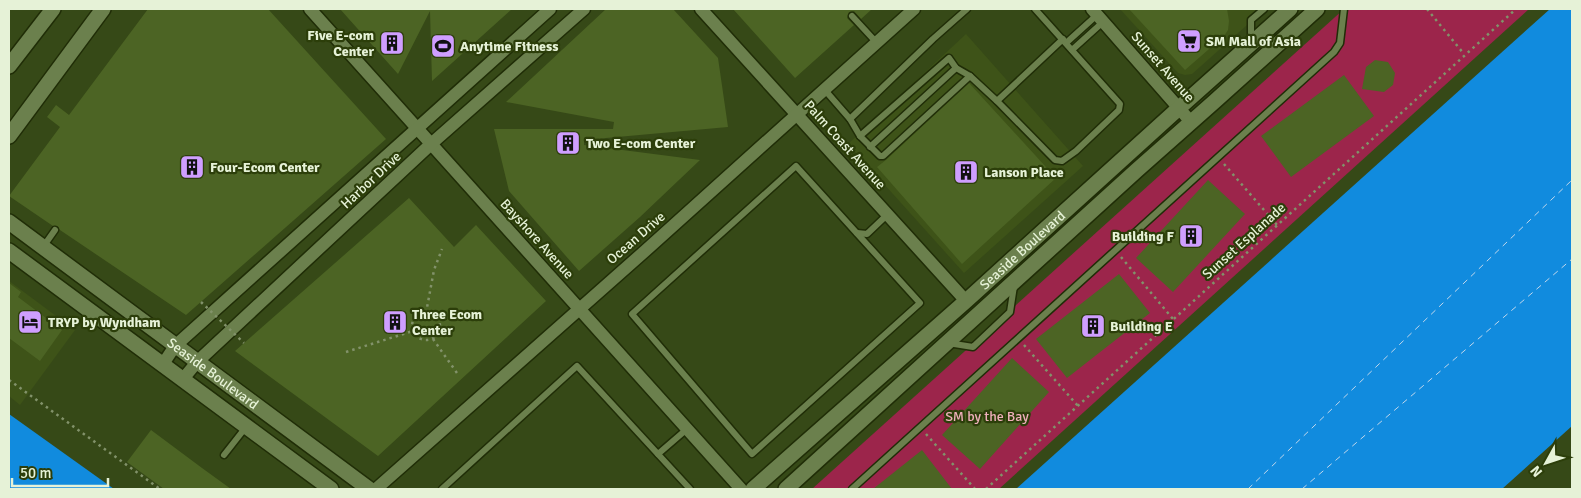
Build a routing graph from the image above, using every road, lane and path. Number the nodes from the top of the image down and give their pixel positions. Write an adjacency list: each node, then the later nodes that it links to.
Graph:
1 (53, 9): 23 (street)
2 (103, 9): 33 (street)
3 (310, 9): 32 (street, Bayshore Avenue)
4 (550, 9): 32 (street, Harbor Drive)
5 (584, 9): 35 (street, Harbor Drive)
6 (701, 9): 29 (street, Palm Coast Avenue)
7 (914, 9): 19 (street, Ocean Drive)
8 (968, 9): 30 (lane)
9 (1035, 9): 18 (lane)
10 (1264, 9): 20 (lane)
11 (1290, 9): 20 (street, Seaside Boulevard)
12 (1317, 9): 31 (street, Seaside Boulevard)
13 (1344, 9): 37 (lane)
14 (1427, 9): 22 (path)
15 (1516, 9): 22 (path, Sunset Esplanade)
16 (1097, 15): 18 (lane); 21 (lane); 28 (street, Sunset Avenue)
17 (852, 16): 19 (lane)
18 (1065, 41): 21 (lane); 27 (lane)
19 (876, 42): 26 (street, Ocean Drive)
20 (1250, 44): 28 (street, Seaside Boulevard)
21 (1072, 50): 27 (lane)
22 (1464, 54): 40 (path, Sunset Esplanade)
23 (9, 66)
24 (956, 68): 25 (lane); 34 (lane); 36 (lane)
25 (970, 76): 27 (lane); 36 (lane)
26 (824, 90): 29 (street, Ocean Drive); 30 (lane)
27 (997, 100)
28 (1179, 108): 31 (street, Sunset Avenue); 48 (street, Seaside Boulevard)
29 (797, 114): 38 (street, Palm Coast Avenue); 50 (street, Ocean Drive)
30 (850, 119): 34 (lane)
31 (1191, 122): 47 (street, Seaside Boulevard)
32 (417, 128): 35 (street, Bayshore Avenue); 58 (street, Harbor Drive)
33 (9, 136)
34 (860, 136): 36 (lane)
35 (432, 144): 50 (street, Bayshore Avenue); 60 (street, Harbor Drive)
36 (870, 147)
37 (1218, 157): 40 (path); 45 (lane)
38 (888, 214): 42 (lane); 48 (street, Palm Coast Avenue)
39 (9, 222): 43 (street, Seaside Boulevard)
40 (1277, 224): 52 (path, Sunset Esplanade)
41 (54, 230): 43 (lane)
42 (857, 234): 42 (lane)
43 (43, 247): 58 (street, Seaside Boulevard)
44 (442, 249): 51 (path)
45 (1115, 250): 52 (path); 55 (lane)
46 (9, 251): 61 (street, Seaside Boulevard)
47 (1015, 281): 57 (street, Seaside Boulevard); 57 (lane)
48 (966, 301): 78 (street, Seaside Boulevard)
49 (201, 302): 56 (path, bridge)
50 (579, 308): 68 (street, Bayshore Avenue); 74 (street, Ocean Drive)
51 (426, 313): 53 (path); 54 (path)
52 (1173, 319): 65 (path, Sunset Esplanade)
53 (413, 331): 54 (path); 59 (path)
54 (433, 338): 62 (path)
55 (1019, 338): 65 (path); 67 (lane)
56 (244, 343)
57 (946, 343): 79 (street, Seaside Boulevard)
58 (175, 346): 60 (street, Seaside Boulevard); 61 (street, Harbor Drive)
59 (346, 352)
60 (197, 362): 63 (street, Harbor Drive); 73 (street, Seaside Boulevard)
61 (163, 364): 63 (street, Seaside Boulevard)
62 (457, 373)
63 (184, 379): 66 (street, Seaside Boulevard)
64 (9, 380): 71 (path)
65 (1078, 406): 82 (path, Sunset Esplanade)
66 (247, 426): 70 (lane); 72 (street, Seaside Boulevard)
67 (920, 427): 80 (lane); 81 (path)
68 (687, 429): 69 (lane); 77 (street, Bayshore Avenue)
69 (658, 454): 75 (lane); 76 (lane)
70 (224, 455)
71 (160, 489)
72 (331, 489)
73 (369, 489)
74 (376, 489)
75 (442, 489)
76 (690, 489)
77 (741, 489)
78 (753, 489)
79 (786, 489)
80 (852, 489)
81 (975, 489)
82 (986, 489)

